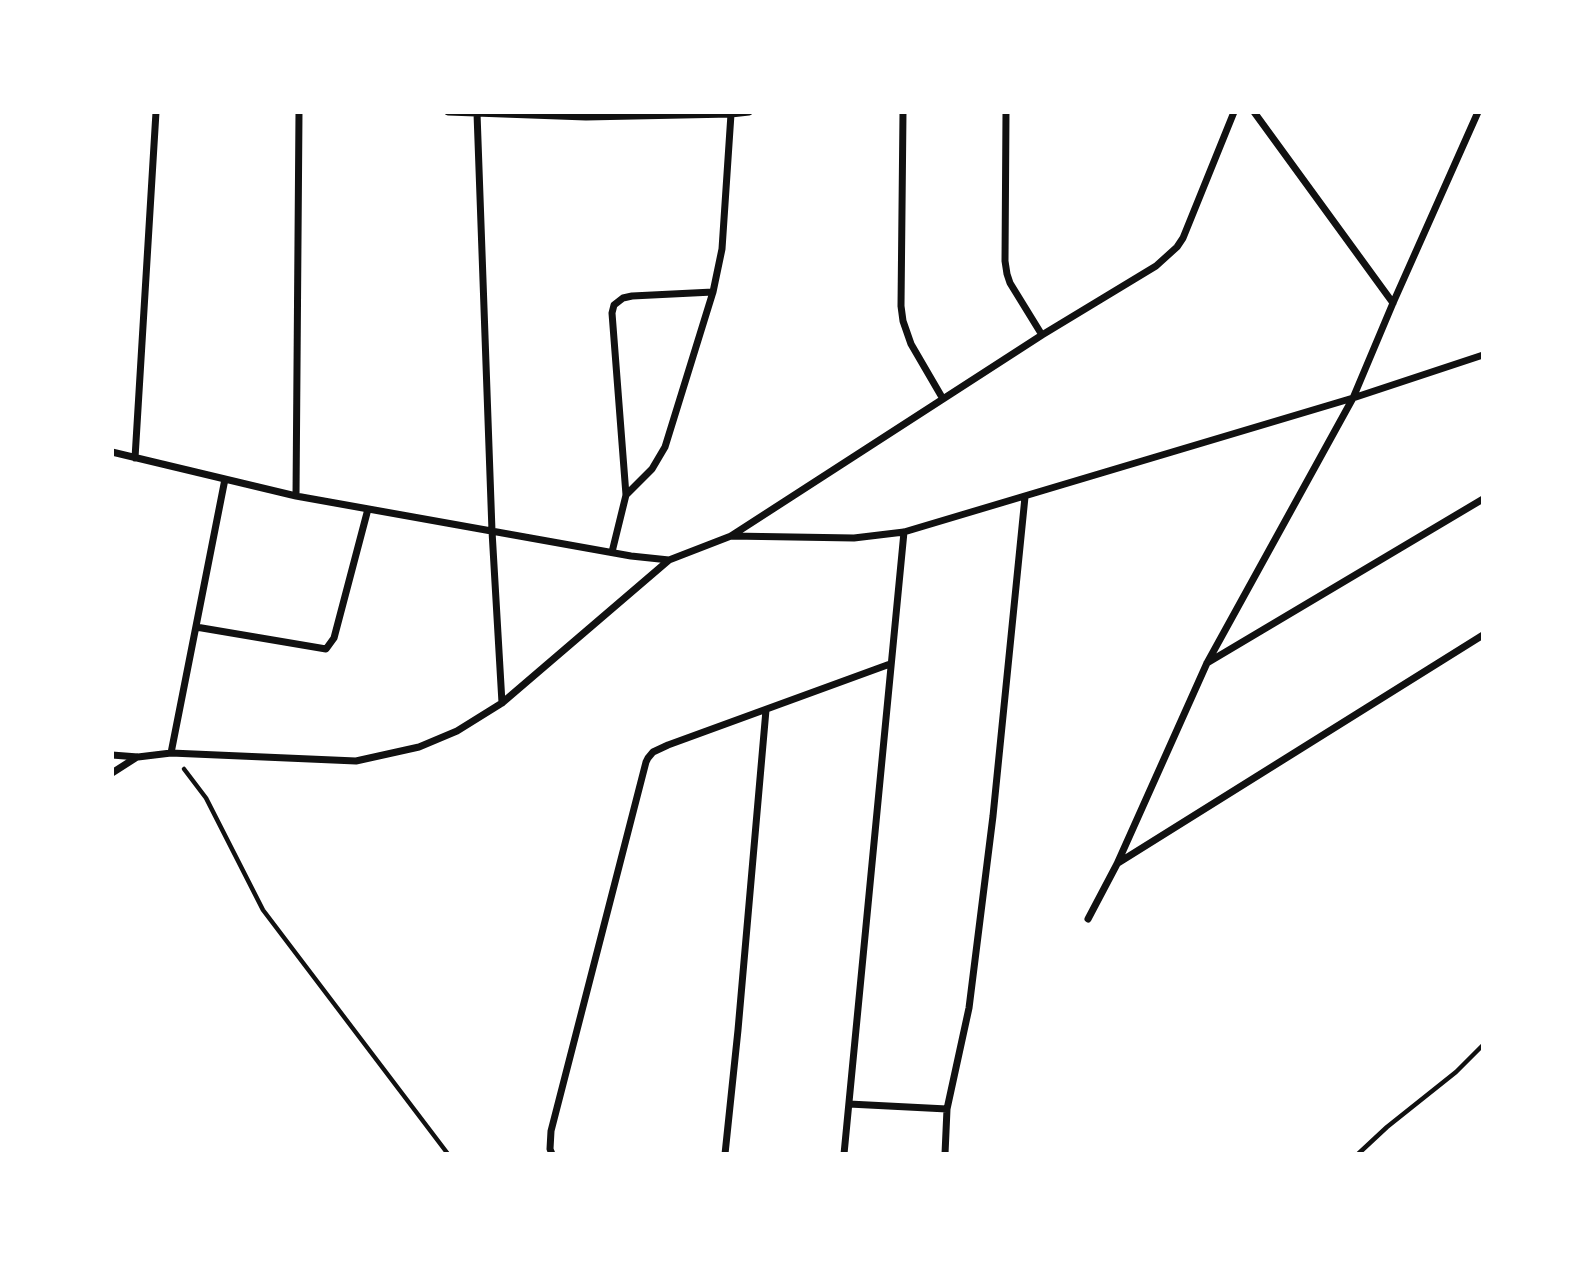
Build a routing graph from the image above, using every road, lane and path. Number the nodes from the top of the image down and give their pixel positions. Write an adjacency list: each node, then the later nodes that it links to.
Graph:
1 (156, 112): 20 (street)
2 (299, 112): 23 (street)
3 (448, 112): 10 (street)
4 (749, 112): 11 (street)
5 (903, 112): 17 (street)
6 (1006, 112): 15 (street)
7 (1234, 112): 15 (street)
8 (1254, 112): 14 (street)
9 (1478, 112): 14 (street)
10 (477, 113): 12 (street); 27 (street)
11 (731, 114): 12 (street); 13 (street)
12 (585, 115)
13 (713, 292): 22 (street); 22 (street)
14 (1393, 303): 18 (street)
15 (1042, 335): 17 (street)
16 (1483, 355): 18 (street)
17 (943, 398): 29 (street)
18 (1353, 398): 24 (street); 34 (street)
19 (112, 452): 20 (street)
20 (135, 457): 21 (street)
21 (225, 479): 23 (street); 32 (street)
22 (626, 495): 30 (street)
23 (296, 496): 26 (street)
24 (1025, 497): 28 (street); 46 (street)
25 (1483, 499): 34 (street)
26 (368, 509): 27 (street); 32 (street)
27 (492, 531): 30 (street); 36 (street)
28 (904, 532): 29 (street); 35 (street)
29 (731, 536): 31 (street)
30 (612, 552): 31 (street)
31 (669, 560): 36 (street)
32 (196, 627): 38 (street)
33 (1483, 635): 42 (street)
34 (1207, 663): 42 (street)
35 (890, 664): 37 (street); 45 (street)
36 (502, 703): 38 (street)
37 (766, 710): 48 (street); 49 (street)
38 (171, 753): 40 (street); 47 (path)
39 (112, 755): 40 (street)
40 (138, 757): 41 (street)
41 (112, 774)
42 (1117, 864): 43 (street)
43 (1088, 919)
44 (1483, 1045): 52 (path)
45 (849, 1104): 46 (street); 50 (street)
46 (947, 1108): 51 (street)
47 (448, 1154)
48 (552, 1154)
49 (725, 1154)
50 (844, 1154)
51 (945, 1154)
52 (1358, 1154)

